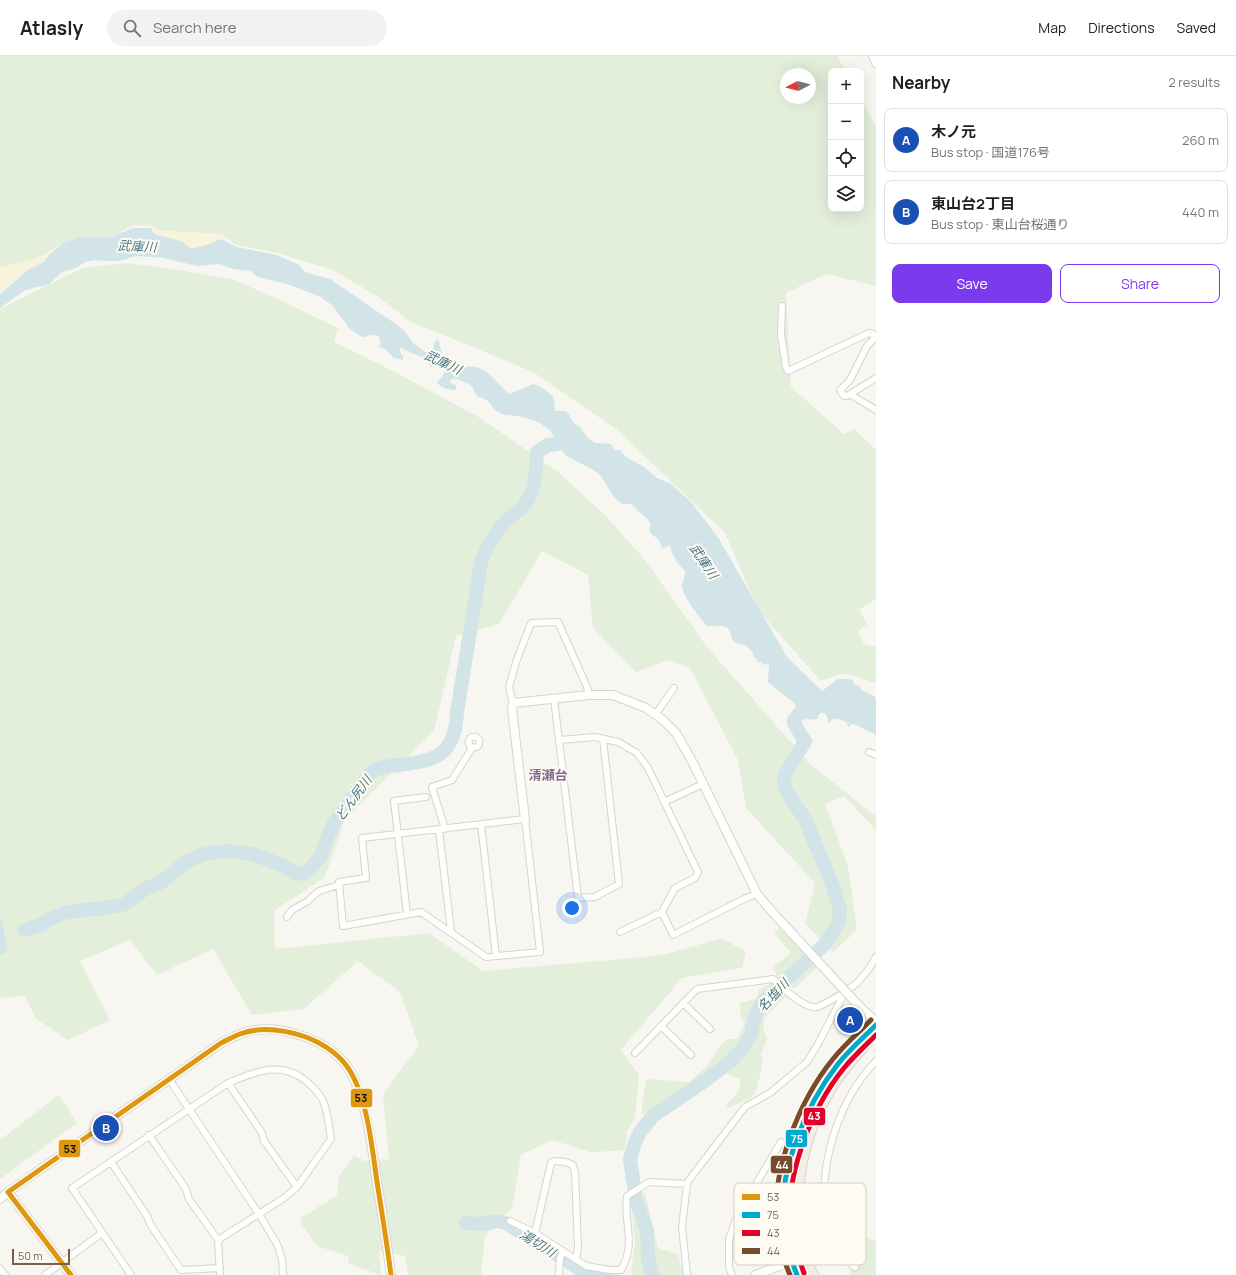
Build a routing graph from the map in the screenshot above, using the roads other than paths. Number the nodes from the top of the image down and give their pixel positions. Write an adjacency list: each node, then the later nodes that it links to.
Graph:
1 (873, 56): 2 (street)
2 (876, 63)
3 (782, 306): 5 (street)
4 (876, 378): 5 (street)
5 (851, 395): 6 (street)
6 (876, 410)
7 (674, 688): 11 (street)
8 (589, 695): 9 (street); 10 (street); 11 (street)
9 (554, 699): 10 (street); 13 (street)
10 (512, 703): 20 (street)
11 (655, 714): 17 (street)
12 (603, 739): 13 (street); 13 (street); 19 (street)
13 (560, 740)
14 (472, 748): 22 (street)
15 (869, 752): 16 (street)
16 (876, 754)
17 (703, 784): 19 (street); 25 (street)
18 (426, 798): 23 (street)
19 (664, 802): 26 (street)
20 (525, 819): 21 (street); 31 (street)
21 (481, 824): 22 (street); 31 (street)
22 (442, 829): 23 (street); 29 (street)
23 (398, 834): 24 (street); 27 (street)
24 (339, 885): 27 (street); 28 (street)
25 (758, 894): 26 (street); 35 (street, bridge)
26 (662, 912): 30 (street)
27 (407, 914): 29 (street)
28 (287, 917)
29 (451, 931): 31 (street)
30 (620, 932)
31 (496, 956)
32 (876, 957): 33 (street)
33 (845, 992): 34 (street); 53 (street)
34 (683, 1003): 37 (street); 38 (street)
35 (876, 1022)
36 (876, 1025): 50 (highway)
37 (661, 1026): 40 (street); 41 (street)
38 (710, 1029)
39 (876, 1035): 51 (highway)
40 (635, 1053)
41 (691, 1055)
42 (876, 1061): 52 (street)
43 (168, 1079): 45 (street); 55 (street); 80 (street)
44 (228, 1082): 45 (street); 54 (street); 54 (street)
45 (188, 1109): 46 (street); 57 (street)
46 (150, 1136): 48 (street); 62 (street)
47 (781, 1142): 49 (street)
48 (111, 1162): 60 (street); 71 (street)
49 (757, 1183)
50 (786, 1183)
51 (799, 1183)
52 (824, 1183)
53 (687, 1184): 73 (street); 82 (street)
54 (296, 1187): 57 (street)
55 (8, 1192): 56 (street); 65 (street)
56 (0, 1199)
57 (260, 1214): 62 (street); 79 (street)
58 (510, 1221): 61 (street)
59 (734, 1225): 83 (street)
60 (102, 1233): 65 (street); 77 (street)
61 (535, 1233): 63 (street); 64 (street)
62 (218, 1240): 71 (street)
63 (563, 1252): 64 (street); 81 (street)
64 (576, 1260): 73 (street)
65 (62, 1262): 75 (street); 76 (street)
66 (782, 1265): 84 (street)
67 (792, 1265): 85 (highway)
68 (808, 1265): 86 (highway)
69 (852, 1265): 70 (street)
70 (855, 1267)
71 (220, 1268): 78 (street)
72 (0, 1269): 74 (street)
73 (623, 1272)
74 (4, 1275)
75 (45, 1275)
76 (71, 1275)
77 (130, 1275)
78 (220, 1275)
79 (283, 1275)
80 (391, 1275)
81 (559, 1275)
82 (687, 1275)
83 (732, 1275)
84 (755, 1275)
85 (797, 1275)
86 (813, 1275)

